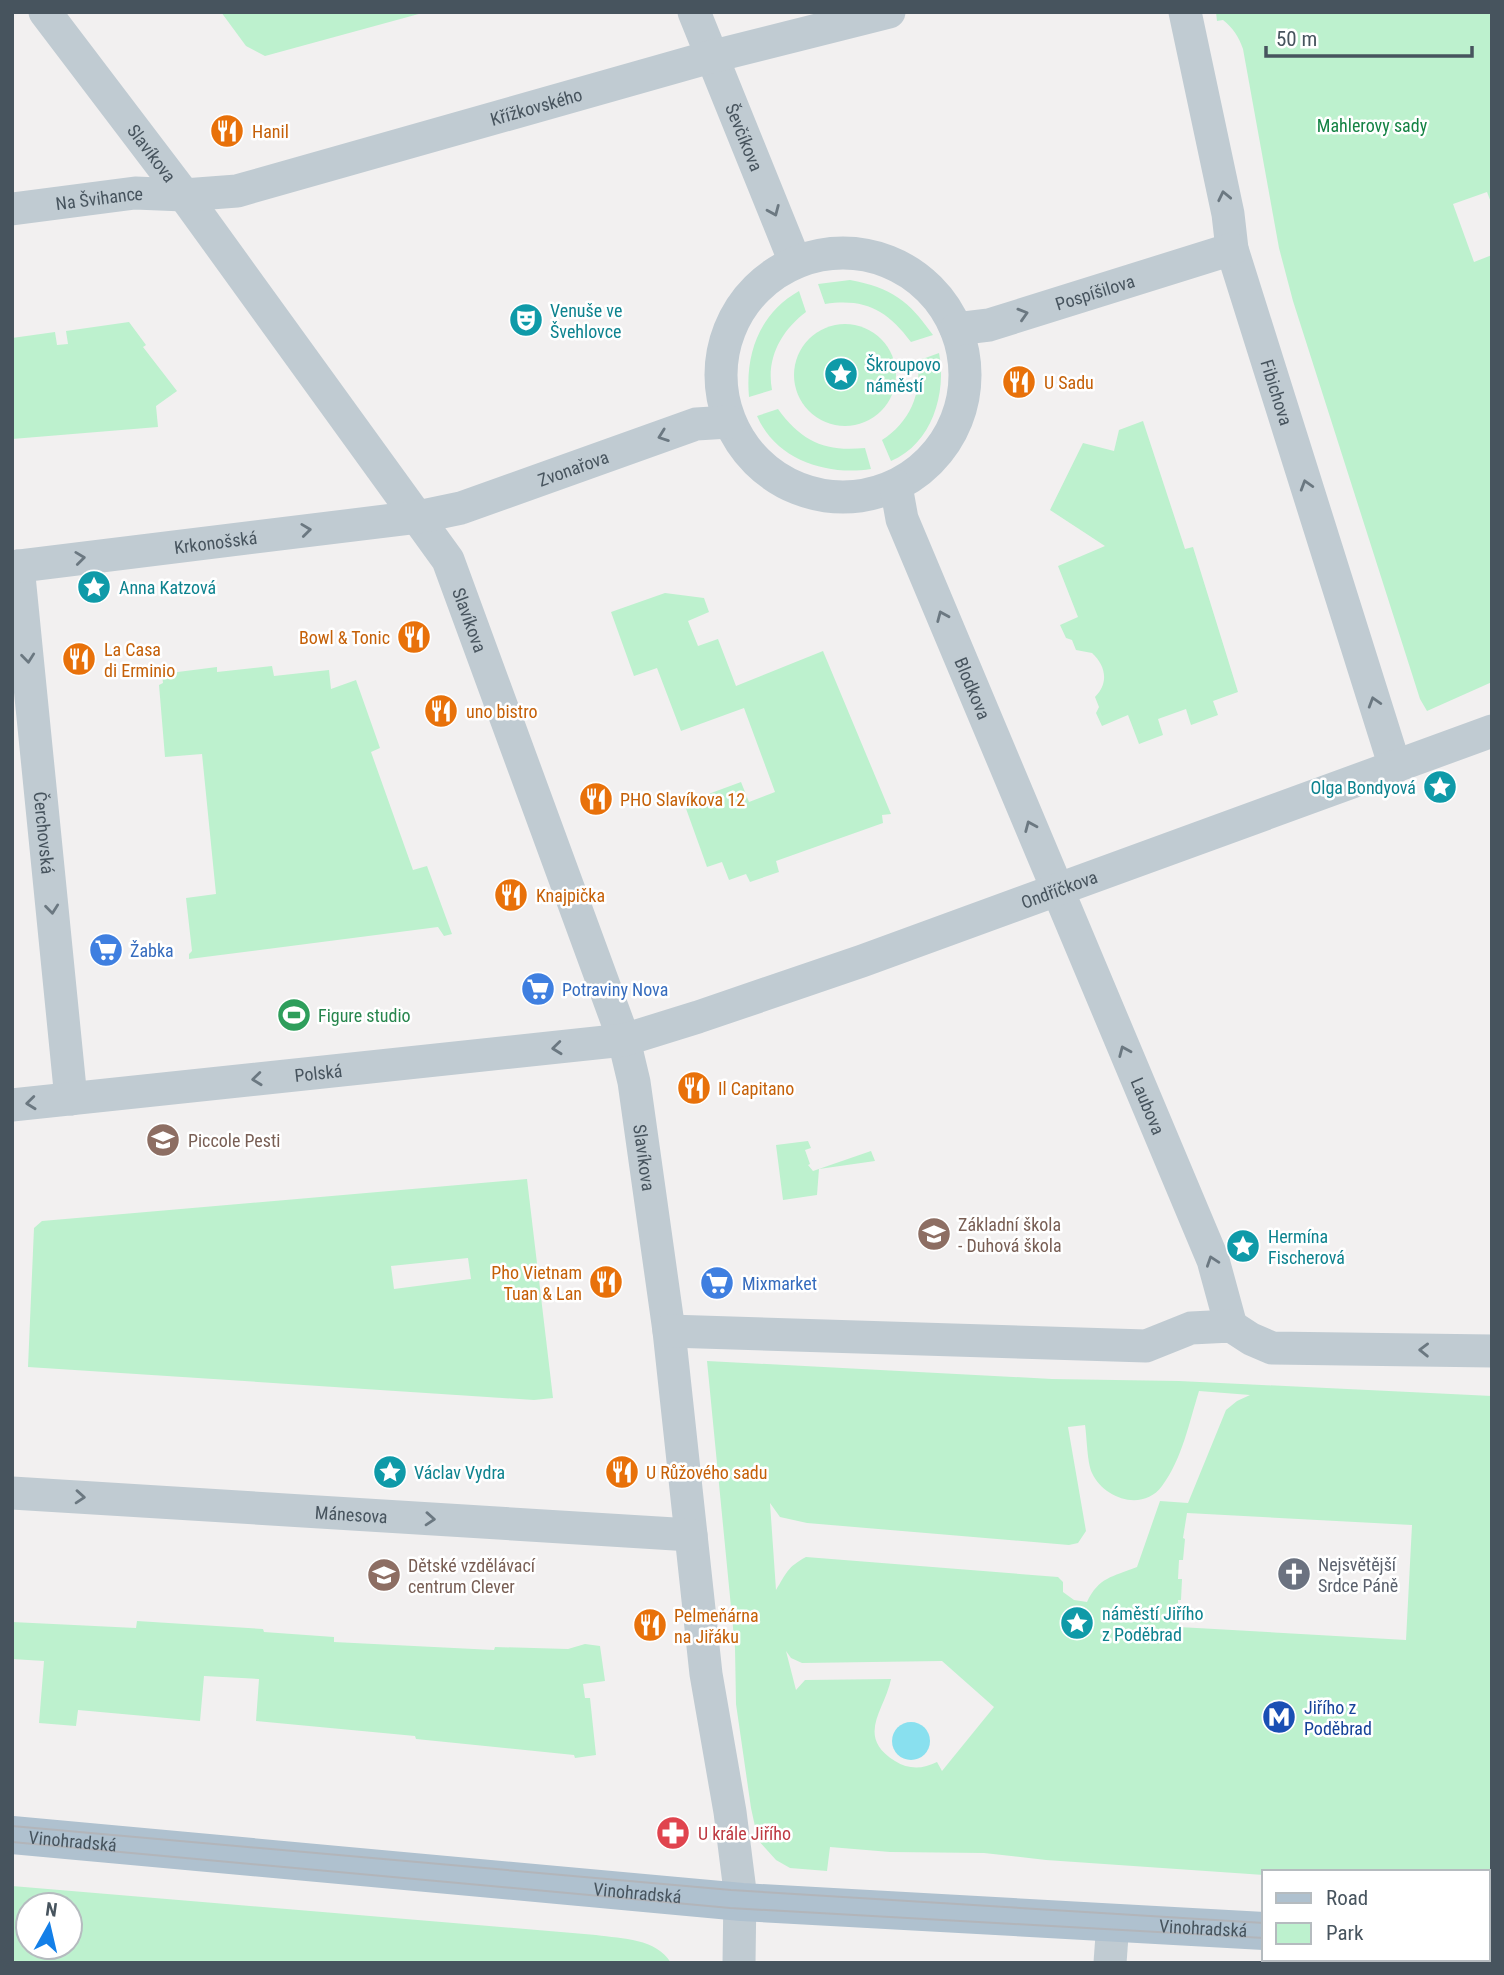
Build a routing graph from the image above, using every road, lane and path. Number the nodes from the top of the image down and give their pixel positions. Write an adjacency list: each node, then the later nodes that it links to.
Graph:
1 (46, 12): 6 (street, Slavíkova)
2 (694, 12): 5 (street, Ševčíkova)
3 (889, 12): 5 (street, Křížkovského)
4 (1185, 12): 8 (street, Fibichova, one-way to 4)
5 (710, 57): 6 (street, Křížkovského); 9 (street, Ševčíkova, one-way to 9)
6 (184, 195): 7 (street, Na Švihance); 13 (street, Slavíkova)
7 (12, 209)
8 (1232, 248): 10 (street, Pospíšilova, one-way to 8); 16 (street, Fibichova, one-way to 8)
9 (796, 262): 10 (street); 11 (street)
10 (956, 329): 12 (street)
11 (729, 422): 12 (street); 13 (street, Zvonařova, one-way to 13)
12 (896, 486): 17 (street, Blodkova, one-way to 12)
13 (418, 517): 14 (street, Krkonošská, one-way to 13); 18 (street, Slavíkova)
14 (15, 566): 19 (street, Čerchovská, one-way to 19)
15 (1492, 731): 16 (street, Ondříčkova)
16 (1395, 767): 17 (street, Ondříčkova)
17 (1056, 889): 18 (street, Ondříčkova); 21 (street, Laubova, one-way to 17)
18 (624, 1040): 19 (street, Polská, one-way to 19); 22 (street, Slavíkova)
19 (71, 1099): 20 (street, Polská, one-way to 20)
20 (12, 1105)
21 (1231, 1326): 22 (street); 23 (street, one-way to 21)
22 (669, 1331): 25 (street)
23 (1492, 1351)
24 (12, 1493): 25 (street, Mánesova, one-way to 25)
25 (691, 1535): 27 (street)
26 (12, 1835): 27 (main road, Vinohradská)
27 (741, 1902): 28 (main road, Vinohradská); 30 (street)
28 (1114, 1922): 29 (main road, Vinohradská); 31 (street)
29 (1262, 1931)
30 (739, 1963)
31 (1110, 1963)

